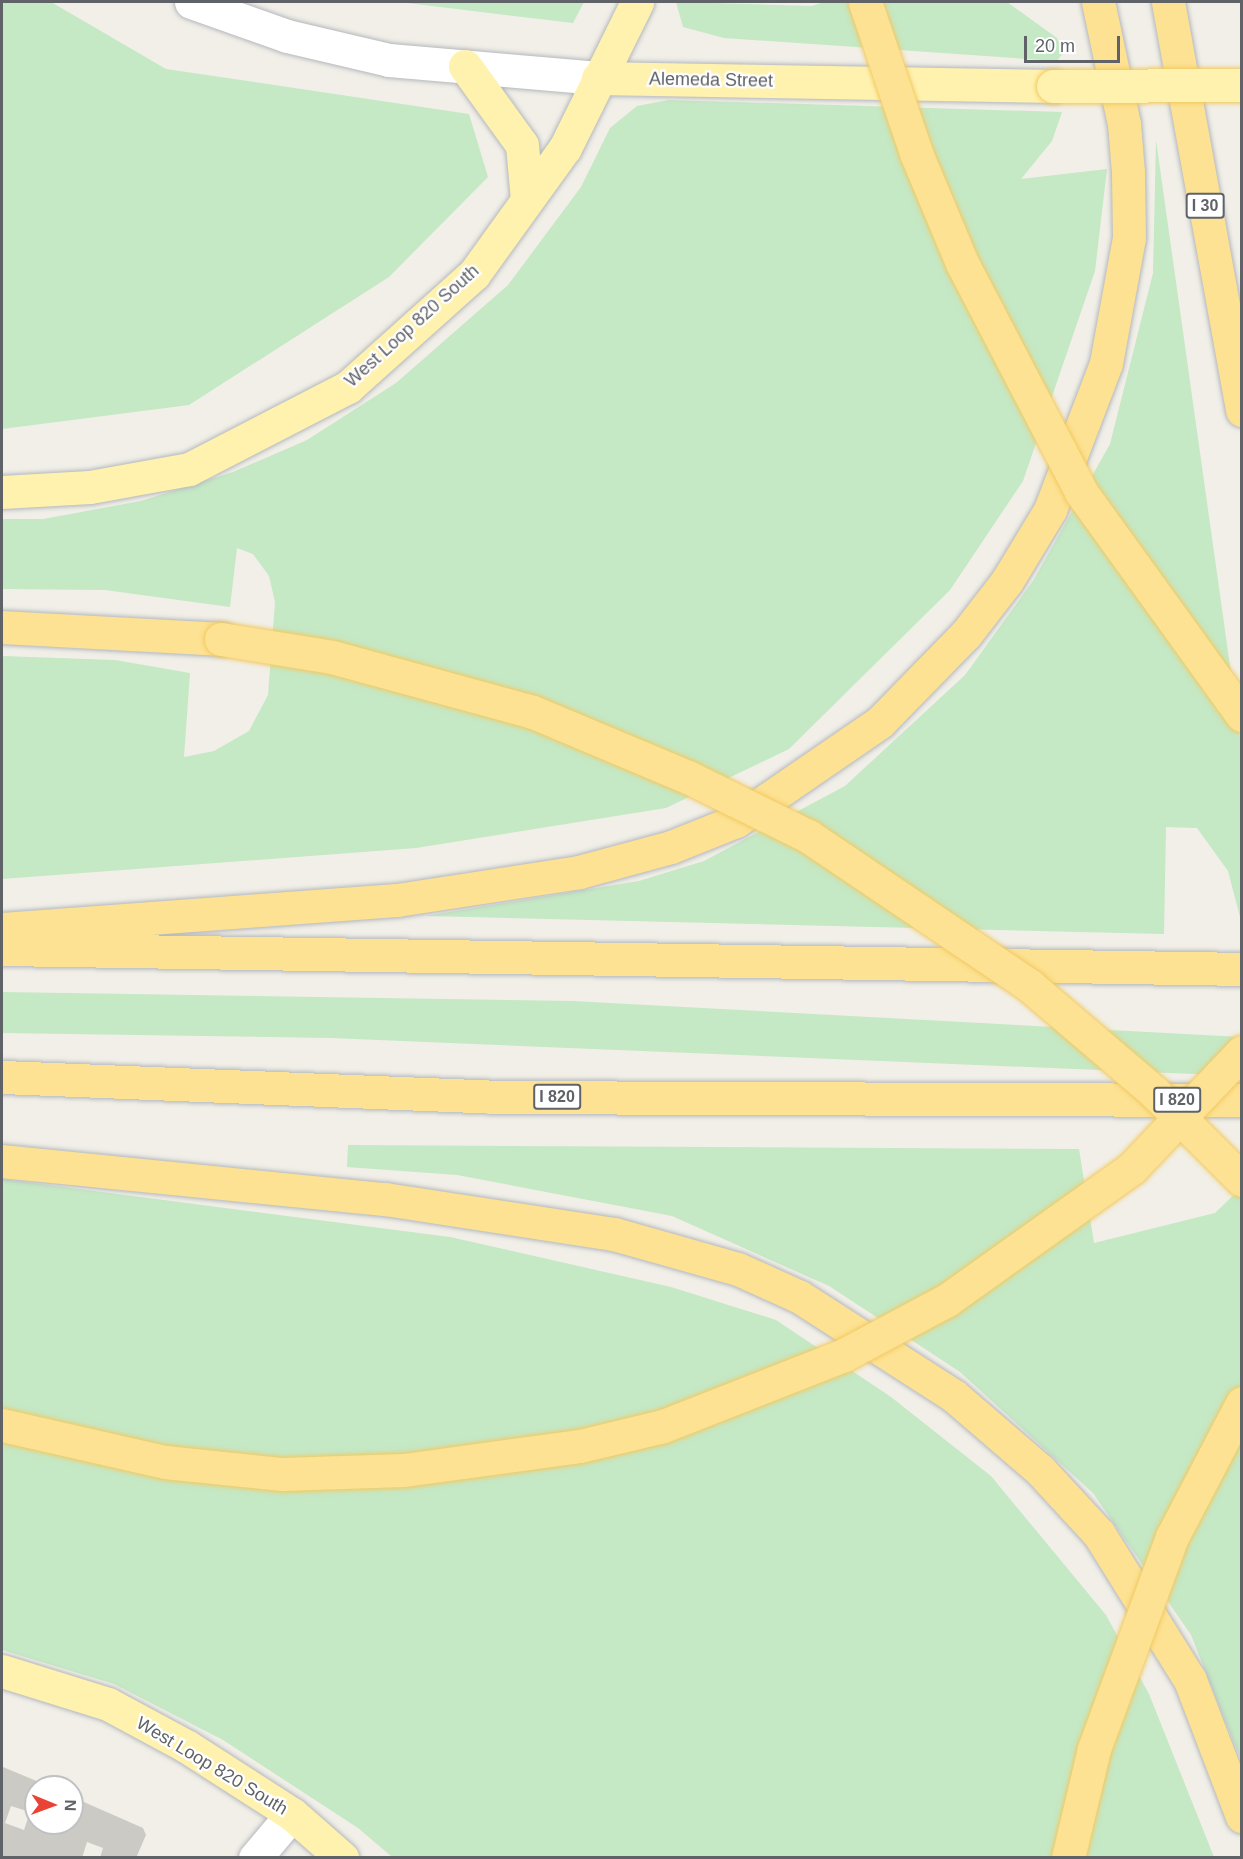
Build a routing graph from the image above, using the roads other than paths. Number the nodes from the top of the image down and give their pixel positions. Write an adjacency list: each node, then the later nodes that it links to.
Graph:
1 (191, 2): 6 (street, Alemeda Street)
2 (637, 2): 7 (main road, West Loop 820 South)
3 (865, 2): 13 (highway, bridge)
4 (1098, 2): 14 (highway)
5 (1168, 2): 10 (highway, I 30)
6 (465, 66): 7 (street, Alemeda Street); 9 (main road)
7 (598, 78): 8 (main road, Alemeda Street, bridge); 9 (main road, West Loop 820 South)
8 (1242, 85)
9 (527, 200): 11 (main road, West Loop 820 South)
10 (1242, 411)
11 (2, 492)
12 (2, 627): 21 (highway, bridge)
13 (1242, 715)
14 (2, 929)
15 (2, 949): 16 (highway)
16 (1242, 969)
17 (1242, 1052): 23 (highway, bridge)
18 (2, 1077): 19 (highway, I 820, bridge)
19 (1242, 1100)
20 (2, 1161): 26 (highway)
21 (1242, 1180)
22 (1242, 1403): 29 (highway, bridge)
23 (2, 1425)
24 (2, 1671): 25 (main road, West Loop 820 South)
25 (292, 1814): 27 (street); 28 (main road, West Loop 820 South)
26 (1242, 1816)
27 (255, 1857)
28 (342, 1857)
29 (1068, 1857)

